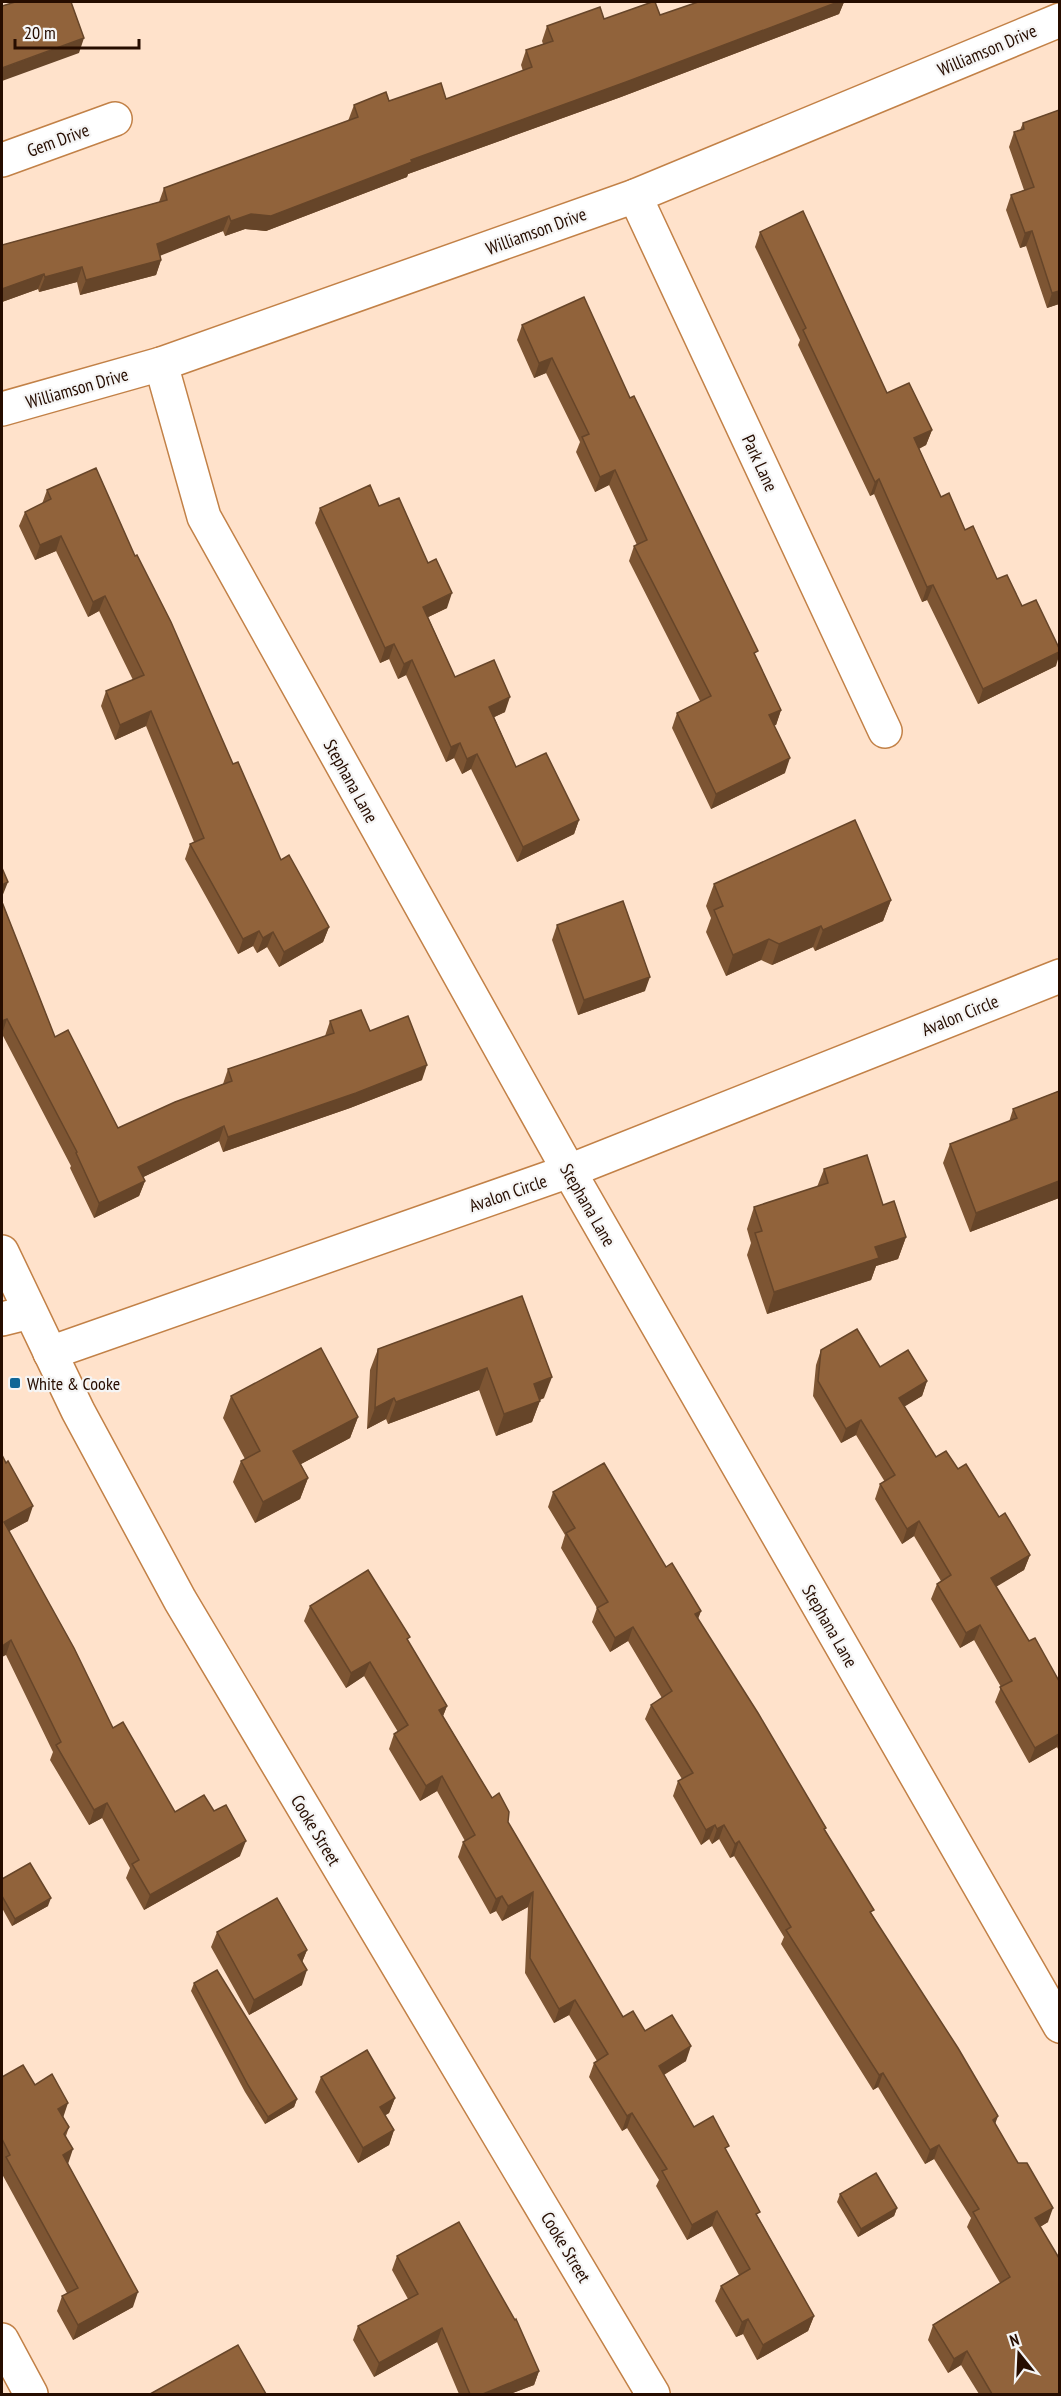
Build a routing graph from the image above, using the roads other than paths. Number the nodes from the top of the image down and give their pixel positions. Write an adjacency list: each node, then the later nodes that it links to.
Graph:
1 (1059, 20): 4 (street, Williamson Drive)
2 (115, 119): 3 (street, Gem Drive)
3 (2, 160)
4 (635, 196): 5 (street, Williamson Drive); 7 (street, Park Lane)
5 (161, 364): 6 (street, Williamson Drive); 9 (street, Stephana Lane)
6 (2, 409)
7 (885, 731)
8 (1059, 976): 9 (street, Avalon Circle)
9 (569, 1172): 12 (street, Avalon Circle); 13 (street, Stephana Lane)
10 (2, 1252): 11 (street, Cooke Street)
11 (16, 1315): 12 (street, Cooke Street)
12 (50, 1353): 16 (street, Cooke Street)
13 (1059, 2026)
14 (2, 2340): 15 (street)
15 (32, 2394)
16 (653, 2394)

